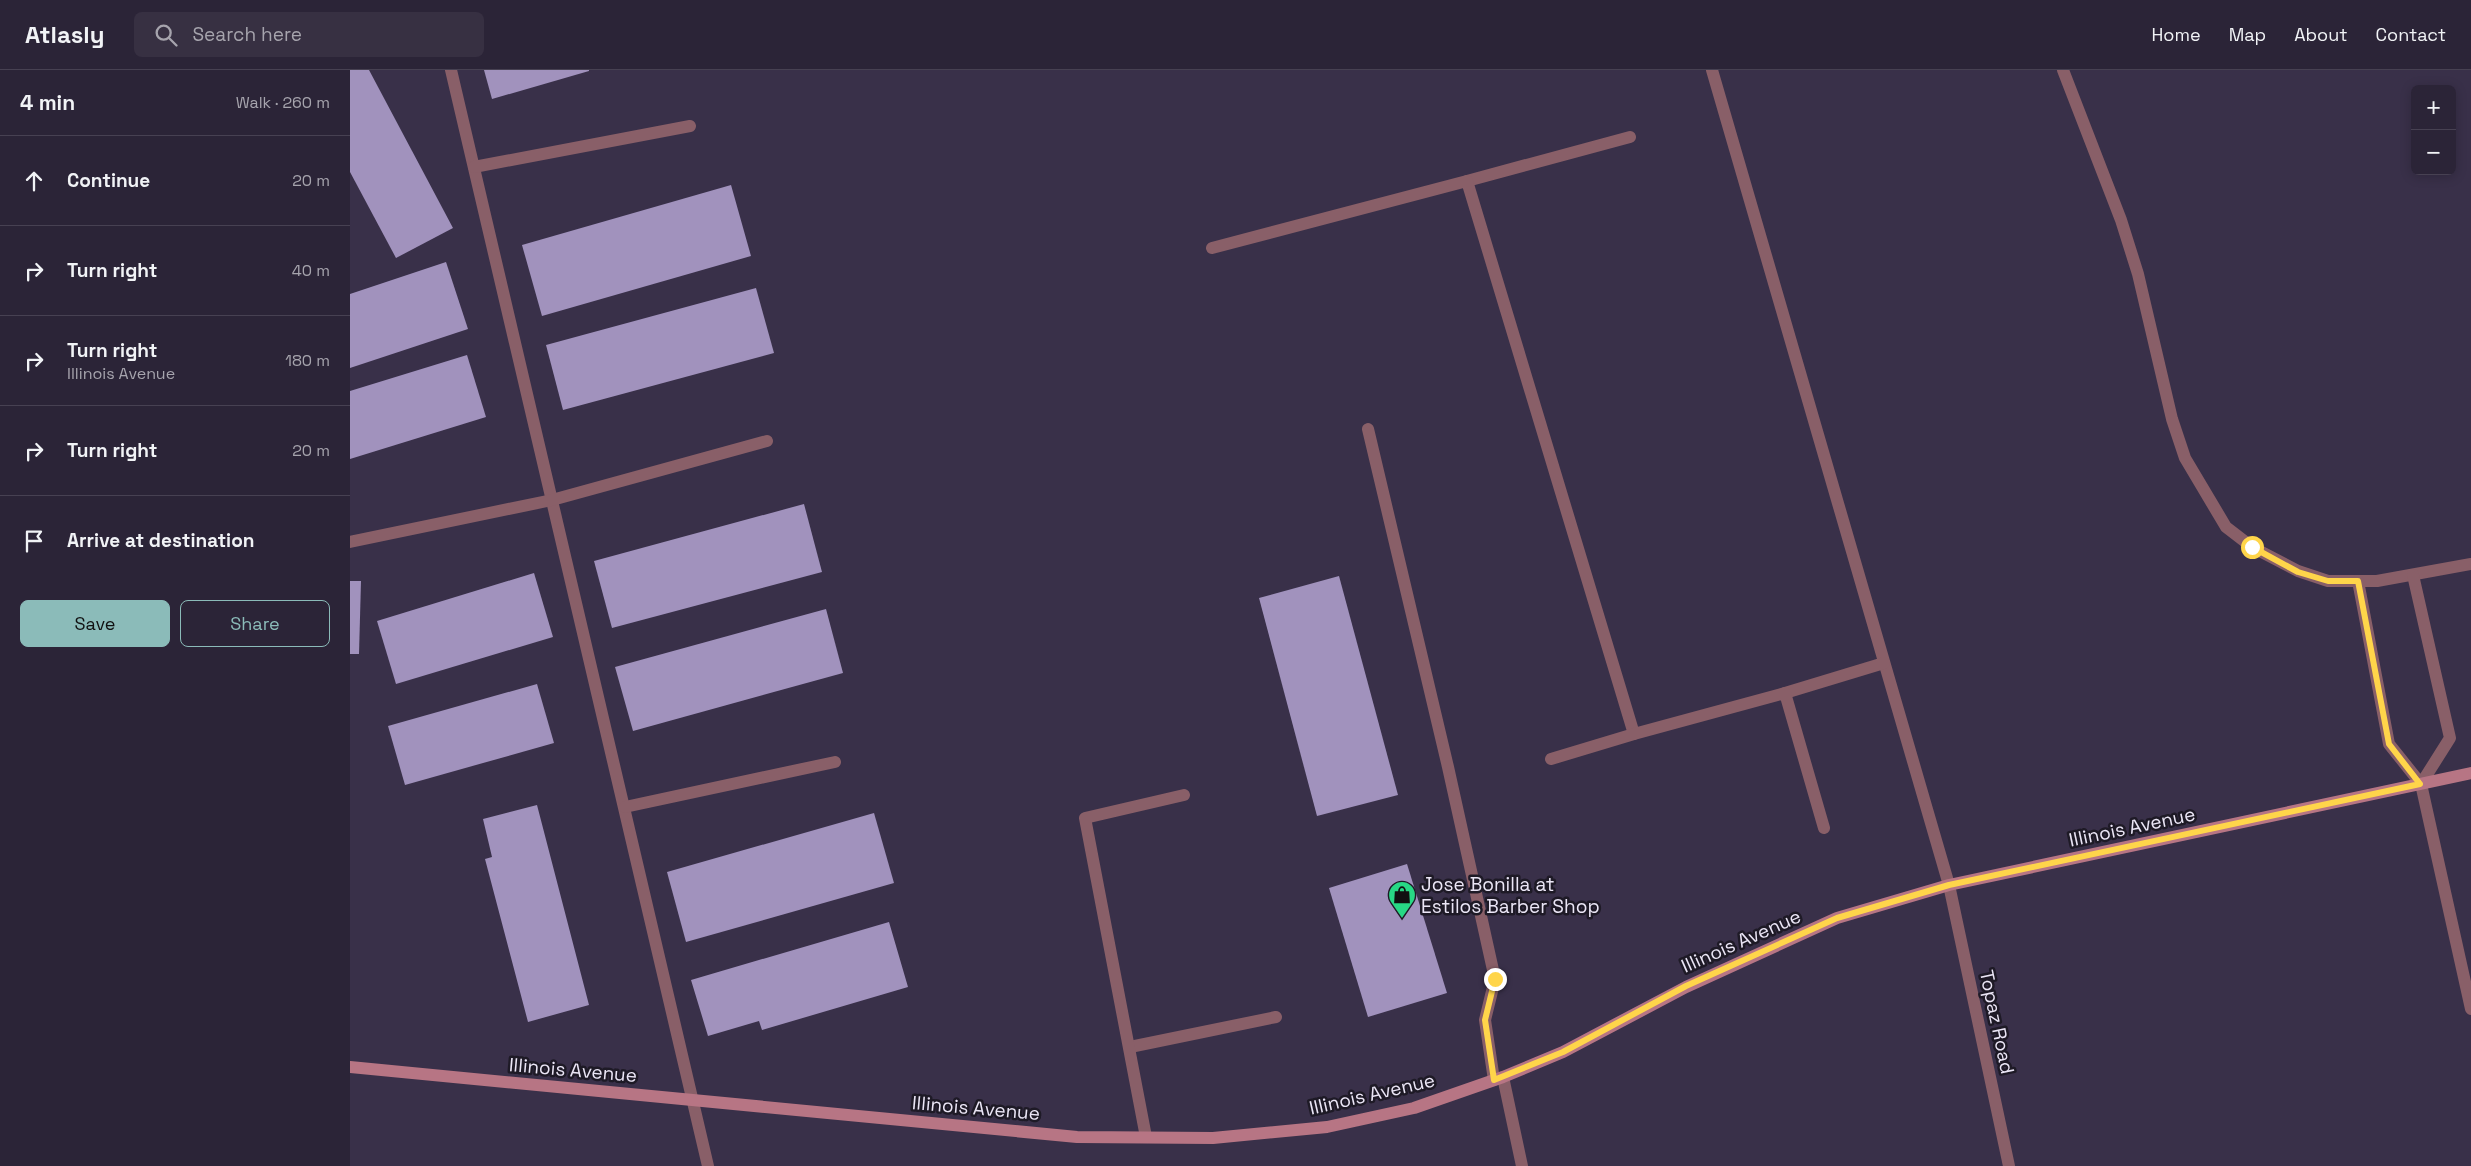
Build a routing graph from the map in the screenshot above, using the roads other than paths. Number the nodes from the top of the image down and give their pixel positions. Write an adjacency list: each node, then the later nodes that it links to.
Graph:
1 (451, 70): 6 (street)
2 (1712, 70): 16 (street, Topaz Road)
3 (2063, 70): 15 (street)
4 (690, 126): 6 (street)
5 (1630, 137): 7 (street)
6 (474, 167): 11 (street)
7 (1467, 181): 8 (street); 18 (street)
8 (1212, 248)
9 (1368, 429): 31 (street)
10 (767, 441): 11 (street)
11 (552, 500): 12 (street); 24 (street)
12 (350, 542)
13 (2471, 564): 14 (street)
14 (2413, 575): 15 (street); 22 (street)
15 (2358, 581): 22 (street)
16 (1884, 663): 17 (street); 26 (street, Topaz Road)
17 (1785, 693): 18 (street); 25 (street)
18 (1634, 734): 19 (street)
19 (1551, 759)
20 (835, 762): 24 (street)
21 (2471, 773): 22 (street, Illinois Avenue)
22 (2420, 784): 26 (street, Illinois Avenue); 27 (street)
23 (1184, 795): 29 (street)
24 (625, 807): 32 (street)
25 (1824, 828)
26 (1949, 885): 31 (street, Illinois Avenue); 36 (street, Topaz Road)
27 (2471, 1009)
28 (1276, 1017): 29 (street)
29 (1130, 1047): 33 (street)
30 (350, 1067): 32 (street, Illinois Avenue)
31 (1499, 1079): 33 (street, Illinois Avenue); 35 (street)
32 (694, 1100): 33 (street, Illinois Avenue); 34 (street)
33 (1146, 1137)
34 (708, 1166)
35 (1522, 1166)
36 (2009, 1166)

